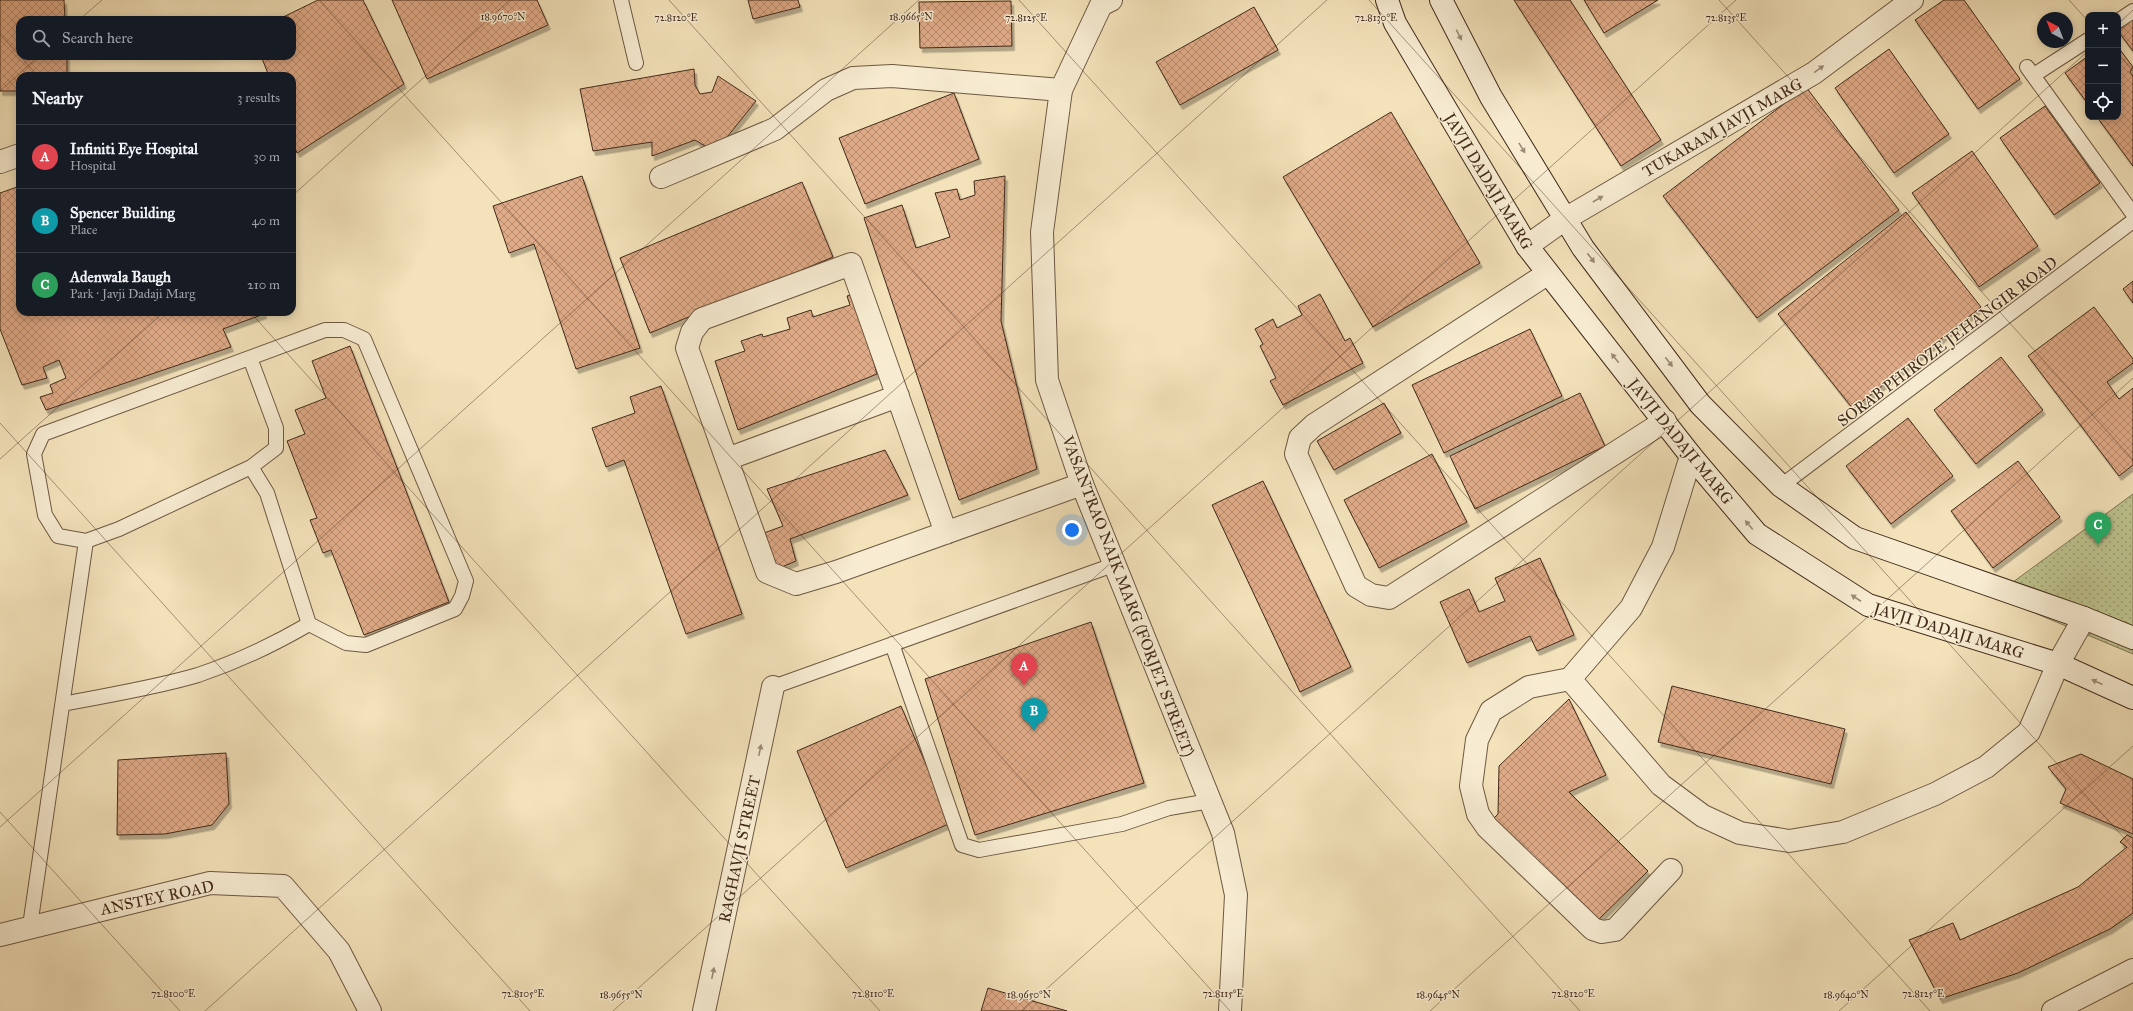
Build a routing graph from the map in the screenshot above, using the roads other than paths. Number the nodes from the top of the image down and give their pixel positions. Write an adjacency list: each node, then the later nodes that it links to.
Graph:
1 (622, 0): 9 (lane)
2 (1387, 0): 17 (street, JAVJI DADAJI MARG)
3 (1441, 0): 15 (street, one-way to 15)
4 (1912, 0): 15 (street, TUKARAM JAVJI MARG, one-way to 4)
5 (1104, 2): 10 (street, VASANTRAO NAIK MARG (FORJET STREET))
6 (2133, 11): 7 (lane)
7 (2121, 19)
8 (2085, 42): 14 (lane)
9 (636, 63)
10 (1060, 90): 13 (street); 25 (street, VASANTRAO NAIK MARG (FORJET STREET))
11 (16, 156): 12 (street)
12 (0, 162)
13 (662, 177)
14 (2133, 214)
15 (1565, 219): 17 (street, TUKARAM JAVJI MARG); 26 (street, one-way to 26)
16 (2133, 221): 26 (lane, SORAB PHIROZE JEHANGIR ROAD)
17 (1527, 246): 18 (street, JAVJI DADAJI MARG)
18 (1547, 274): 21 (street, JAVJI DADAJI MARG, one-way to 18); 21 (street)
19 (250, 358): 24 (lane); 28 (lane); 31 (lane)
20 (898, 396): 23 (street); 23 (street); 27 (street)
21 (1665, 421): 22 (street, JAVJI DADAJI MARG)
22 (1691, 456): 34 (street, JAVJI DADAJI MARG, one-way to 22); 35 (street)
23 (726, 459): 27 (street)
24 (251, 467): 28 (lane); 31 (lane)
25 (1082, 484): 27 (street); 29 (street, VASANTRAO NAIK MARG (FORJET STREET))
26 (1781, 486): 30 (street)
27 (946, 533)
28 (86, 541): 38 (lane)
29 (1116, 564): 33 (lane); 39 (street, VASANTRAO NAIK MARG (FORJET STREET))
30 (2084, 618): 32 (street); 34 (street)
31 (309, 624): 38 (lane)
32 (2133, 638)
33 (892, 644): 36 (lane); 39 (lane)
34 (2058, 664): 35 (street); 37 (street, JAVJI DADAJI MARG, one-way to 34)
35 (1570, 679): 40 (street)
36 (773, 688): 45 (street, RAGHAVJI STREET, one-way to 36)
37 (2133, 698)
38 (63, 704): 41 (lane)
39 (1210, 801): 46 (street, VASANTRAO NAIK MARG (FORJET STREET))
40 (1671, 870)
41 (30, 926): 42 (street, ANSTEY ROAD); 44 (street, ANSTEY ROAD)
42 (0, 935)
43 (2133, 970): 47 (street)
44 (370, 1011)
45 (704, 1011)
46 (1230, 1011)
47 (2053, 1011)

